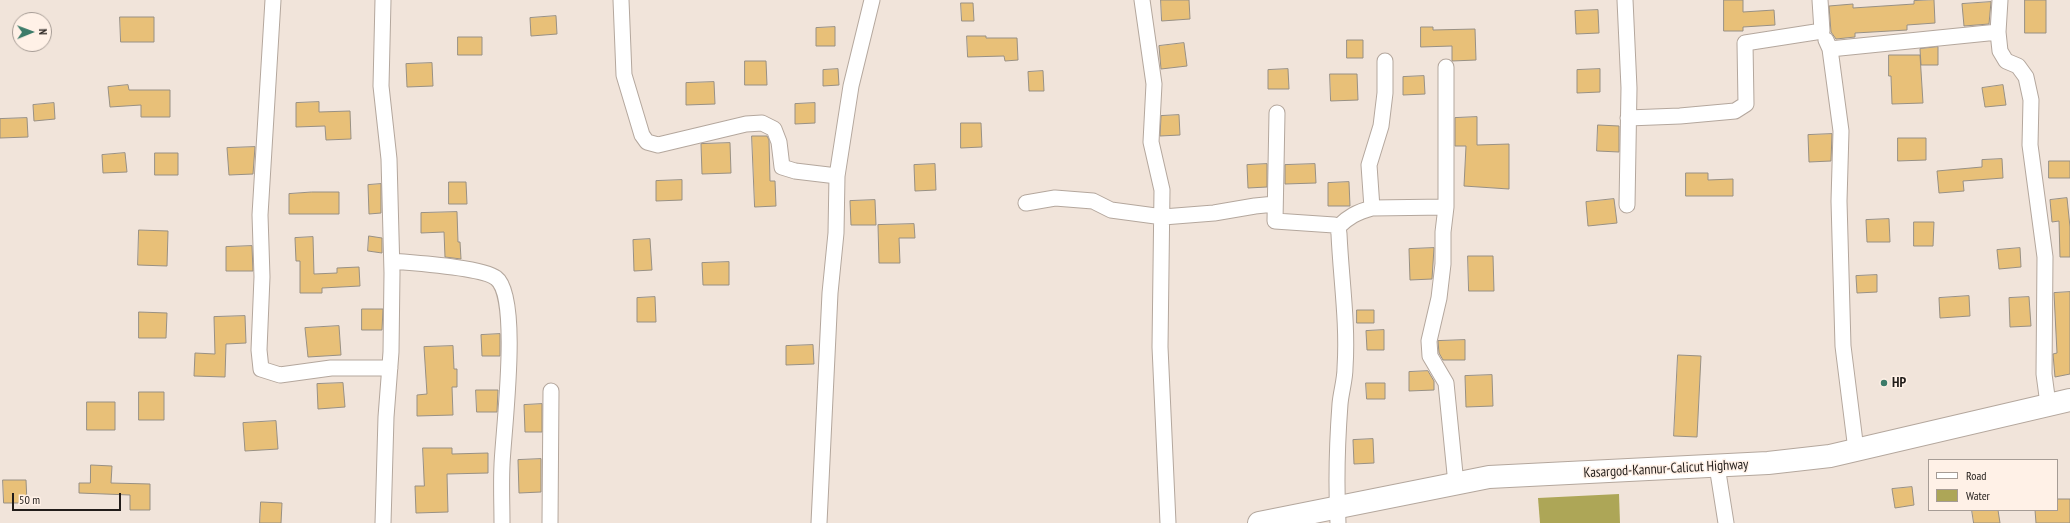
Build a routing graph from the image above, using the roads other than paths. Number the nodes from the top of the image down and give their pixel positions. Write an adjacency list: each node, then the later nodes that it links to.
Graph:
1 (273, 0): 25 (street)
2 (383, 0): 24 (street)
3 (620, 0): 16 (street)
4 (872, 0): 16 (street)
5 (1142, 0): 22 (street)
6 (1625, 0): 15 (street)
7 (1820, 0): 9 (street)
8 (2000, 0): 10 (street)
9 (1822, 31): 11 (street); 15 (street)
10 (1998, 32): 11 (street); 28 (street)
11 (1830, 49): 29 (street)
12 (1385, 61): 21 (street)
13 (1446, 67): 20 (street)
14 (1277, 113): 18 (street)
15 (1628, 118): 19 (street)
16 (837, 176): 36 (street)
17 (1026, 203): 22 (street)
18 (1275, 204): 22 (street); 23 (street)
19 (1627, 205)
20 (1446, 207): 21 (street); 31 (street)
21 (1372, 208): 23 (street)
22 (1163, 217): 37 (street)
23 (1338, 227): 32 (street)
24 (392, 261): 25 (street); 34 (street)
25 (390, 368): 33 (street)
26 (551, 391): 35 (street)
27 (2070, 400): 28 (highway, Kasargod-Kannur-Calicut Highway)
28 (2048, 404): 29 (highway, Kasargod-Kannur-Calicut Highway)
29 (1856, 450): 30 (highway, Kasargod-Kannur-Calicut Highway)
30 (1717, 466): 31 (highway, Kasargod-Kannur-Calicut Highway); 39 (street)
31 (1456, 484): 32 (highway, Kasargod-Kannur-Calicut Highway)
32 (1338, 516): 38 (highway, Kasargod-Kannur-Calicut Highway)
33 (383, 523)
34 (502, 523)
35 (550, 523)
36 (819, 523)
37 (1168, 523)
38 (1259, 523)
39 (1726, 523)

